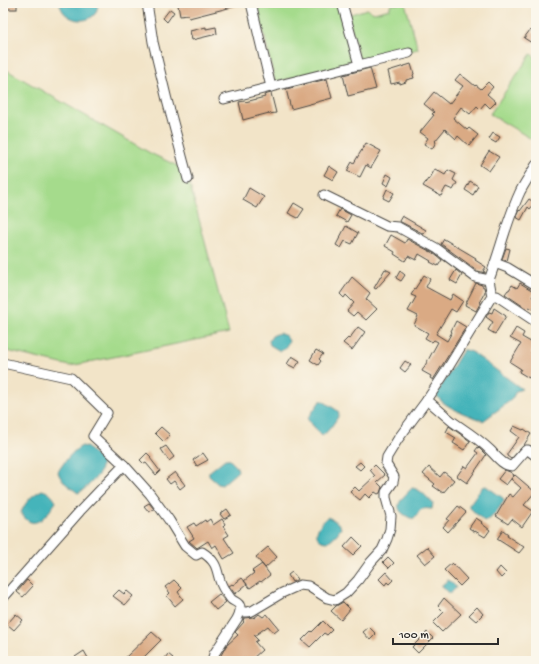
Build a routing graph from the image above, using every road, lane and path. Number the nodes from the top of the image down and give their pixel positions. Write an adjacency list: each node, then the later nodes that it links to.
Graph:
1 (147, 3): 9 (street)
2 (251, 3): 6 (street)
3 (342, 3): 5 (street)
4 (409, 53): 5 (street)
5 (359, 65): 6 (street)
6 (271, 87): 7 (street)
7 (224, 99)
8 (536, 165): 11 (street)
9 (188, 180)
10 (324, 195): 12 (street)
11 (495, 263): 12 (street); 13 (street)
12 (489, 280): 14 (street)
13 (536, 285)
14 (492, 296): 15 (street); 17 (street)
15 (536, 322)
16 (3, 363): 19 (street)
17 (427, 400): 18 (street); 21 (street)
18 (536, 456)
19 (124, 465): 20 (street); 21 (street)
20 (3, 598)
21 (240, 612): 22 (street)
22 (212, 661)

